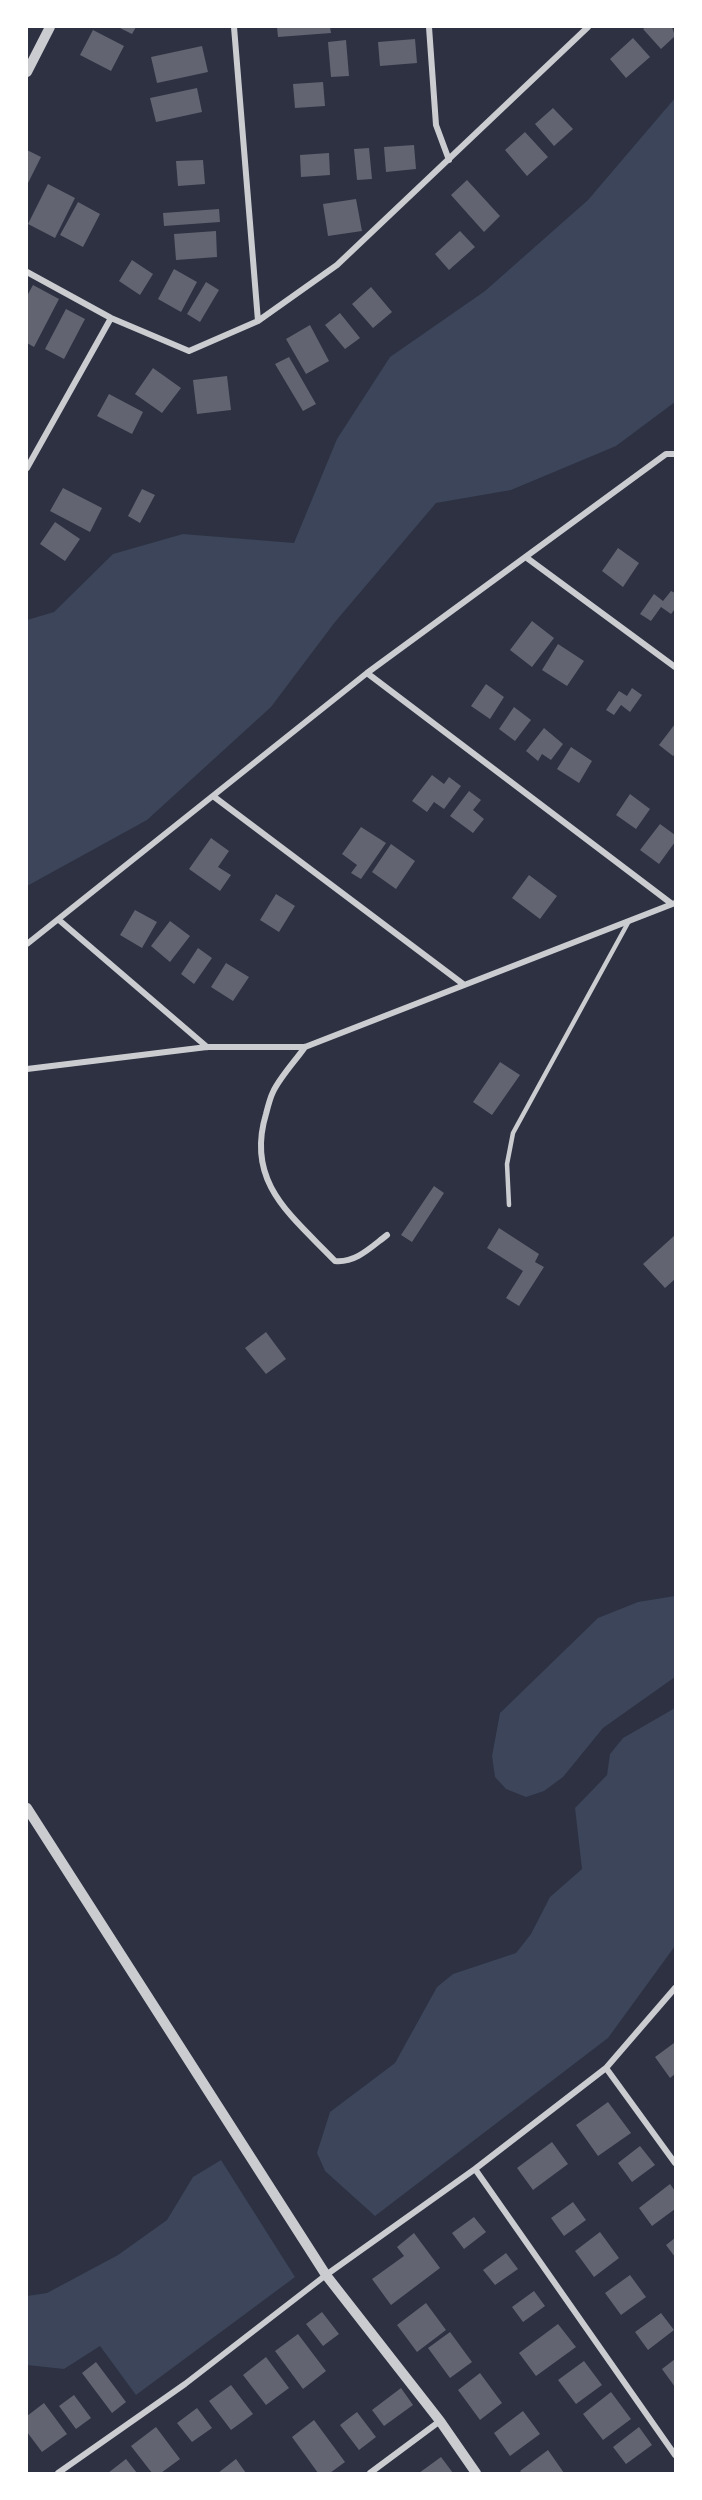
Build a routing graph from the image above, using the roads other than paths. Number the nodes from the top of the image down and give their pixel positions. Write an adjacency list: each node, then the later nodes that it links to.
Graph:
1 (51, 27): 5 (street)
2 (234, 27): 9 (street)
3 (429, 27): 6 (street)
4 (588, 27): 6 (street)
5 (27, 72)
6 (449, 160): 9 (street)
7 (27, 272): 8 (street)
8 (111, 318): 9 (street); 11 (street)
9 (258, 321)
10 (675, 454): 12 (street)
11 (27, 468)
12 (527, 558): 13 (street); 14 (street)
13 (675, 667)
14 (367, 673): 15 (street); 16 (street)
15 (213, 796): 17 (street); 20 (street)
16 (673, 903): 18 (street)
17 (59, 920): 19 (street); 21 (street)
18 (629, 921): 20 (street); 24 (lane)
19 (27, 944)
20 (463, 984): 22 (street)
21 (207, 1047): 22 (street); 23 (street)
22 (305, 1047): 25 (street)
23 (27, 1069)
24 (509, 1205)
25 (387, 1234)
26 (27, 1808): 31 (street)
27 (675, 1988): 28 (street)
28 (606, 2068): 29 (street); 30 (street)
29 (675, 2163)
30 (475, 2169): 31 (street); 33 (street)
31 (326, 2276): 32 (street); 34 (street)
32 (440, 2421): 35 (street); 36 (street)
33 (675, 2455)
34 (58, 2473)
35 (370, 2473)
36 (476, 2473)

